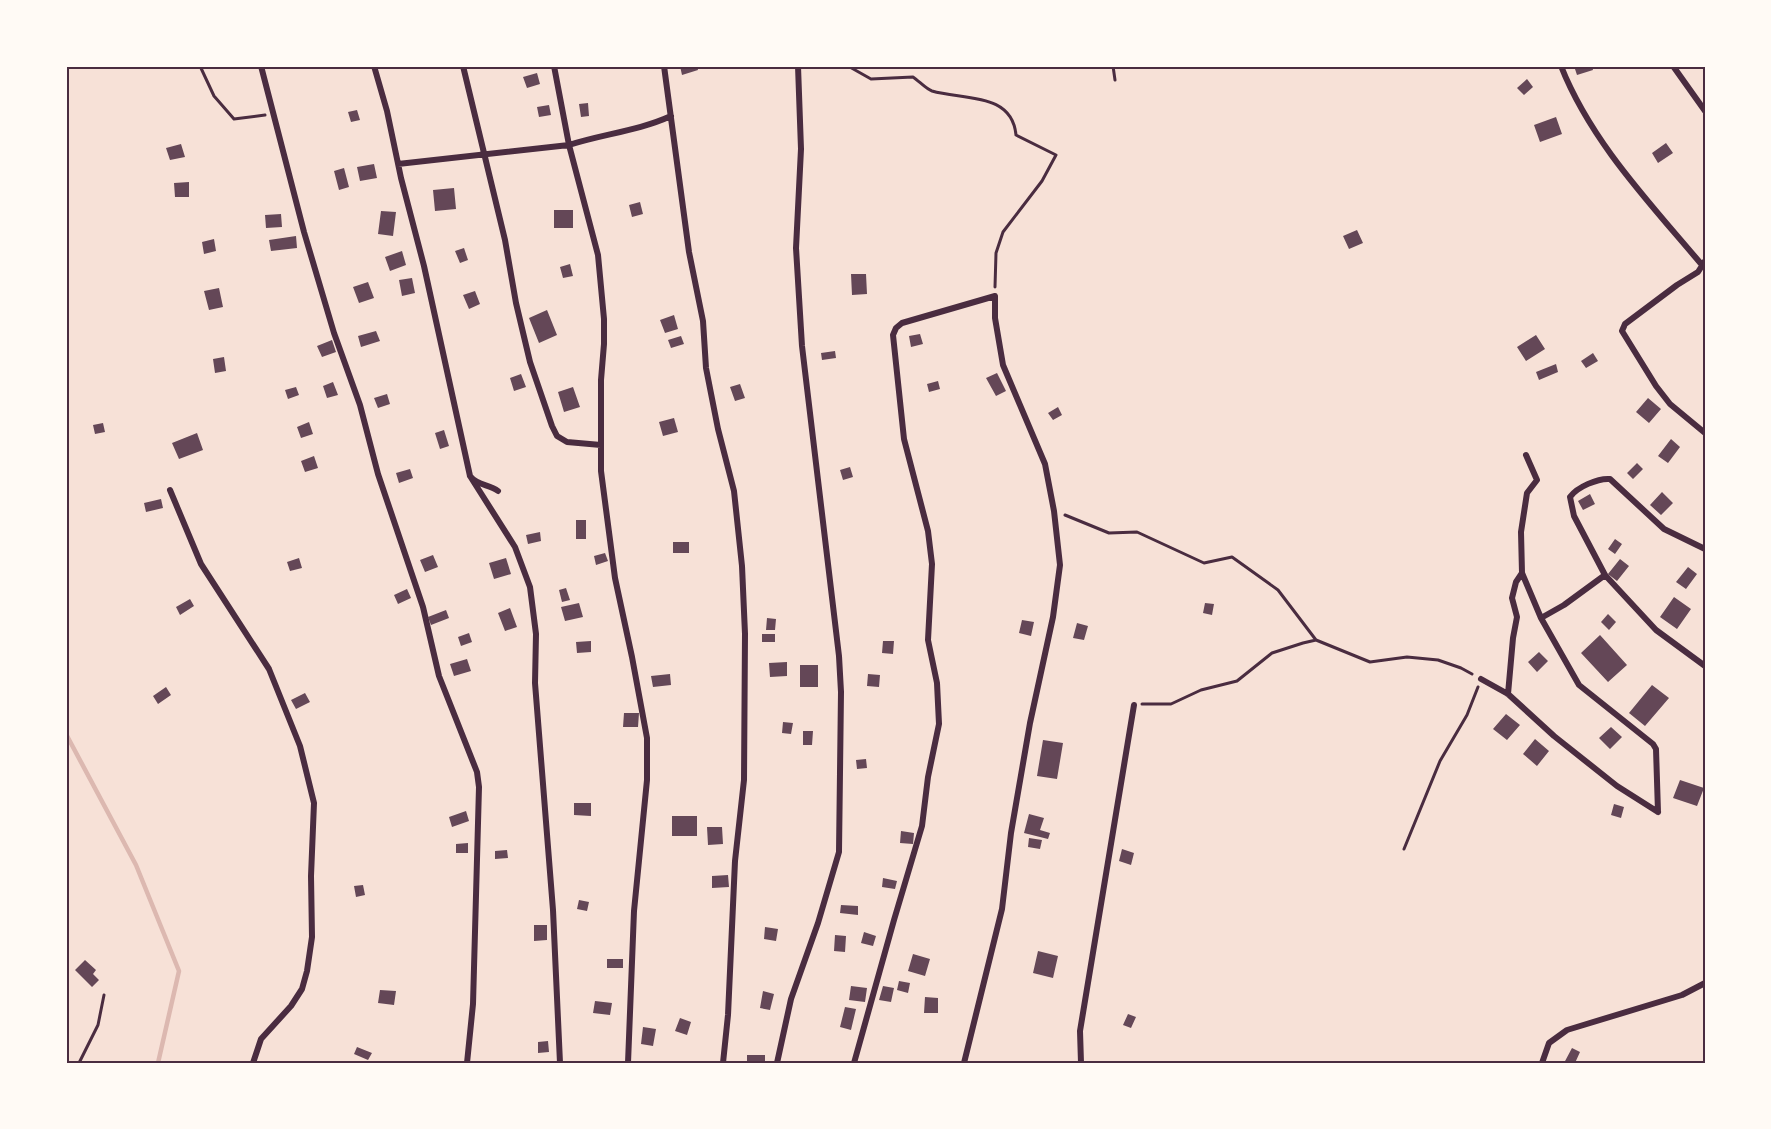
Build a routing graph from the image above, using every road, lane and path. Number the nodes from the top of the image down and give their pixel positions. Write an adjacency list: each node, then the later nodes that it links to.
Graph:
1 (200, 66): 14 (path)
2 (261, 66): 14 (street)
3 (374, 66): 18 (street)
4 (463, 66): 17 (street)
5 (554, 66): 16 (street)
6 (664, 66): 15 (street)
7 (798, 66): 46 (street)
8 (848, 66): 20 (path)
9 (1113, 66): 12 (path)
10 (1561, 66): 19 (street)
11 (1673, 66): 13 (street)
12 (1115, 80)
13 (1705, 111)
14 (273, 114): 42 (street)
15 (671, 116): 16 (street); 45 (street)
16 (569, 145): 17 (street); 22 (street)
17 (484, 155): 18 (street); 22 (street)
18 (398, 164): 24 (street)
19 (1704, 263): 21 (street)
20 (995, 296): 27 (street); 47 (street)
21 (1705, 433)
22 (601, 445): 44 (street)
23 (1526, 455): 29 (street)
24 (470, 476): 26 (street); 43 (street)
25 (170, 490): 41 (street)
26 (498, 491)
27 (1054, 511): 32 (path); 48 (street)
28 (1705, 549): 30 (street)
29 (1522, 573): 31 (street); 35 (street)
30 (1605, 575): 31 (street); 33 (street)
31 (1541, 618): 35 (street)
32 (1316, 640): 34 (path); 36 (path)
33 (1705, 666)
34 (1481, 679): 35 (street); 37 (path)
35 (1508, 694)
36 (1134, 705): 49 (street)
37 (1404, 849)
38 (1705, 984): 50 (street)
39 (104, 995): 40 (path)
40 (79, 1063)
41 (253, 1063)
42 (467, 1063)
43 (560, 1063)
44 (628, 1063)
45 (723, 1063)
46 (777, 1063)
47 (854, 1063)
48 (964, 1063)
49 (1081, 1063)
50 (1542, 1063)

